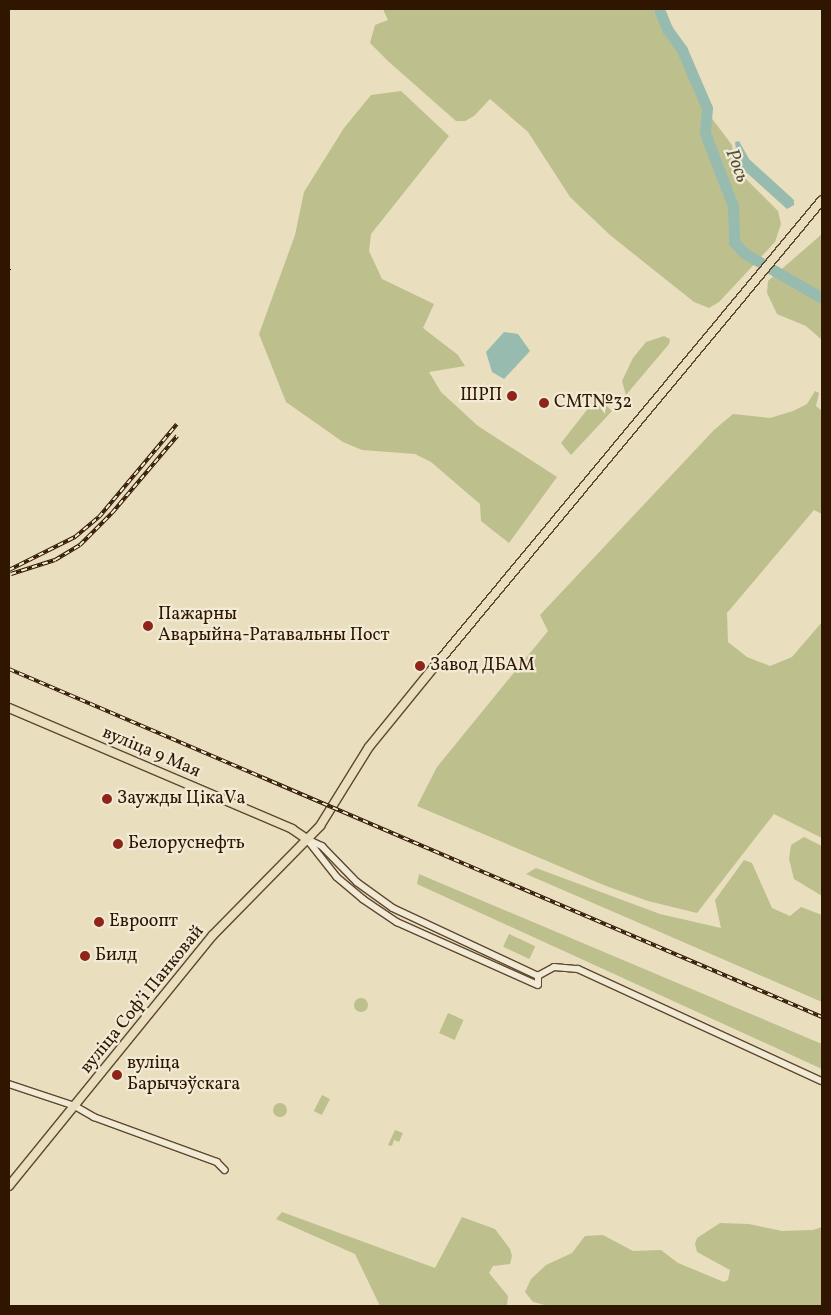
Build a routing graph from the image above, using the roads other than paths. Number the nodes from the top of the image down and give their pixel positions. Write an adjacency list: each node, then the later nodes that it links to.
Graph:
1 (822, 200): 3 (main road, вуліца Софʼі Панковай)
2 (9, 708): 3 (main road, вуліца 9 Мая)
3 (307, 839): 4 (street); 4 (street); 7 (main road, вуліца Софʼі Панковай)
4 (538, 976): 5 (street)
5 (822, 1081)
6 (9, 1084): 7 (street)
7 (75, 1106): 8 (street); 9 (main road, вуліца Софʼі Панковай)
8 (225, 1170)
9 (9, 1186)

